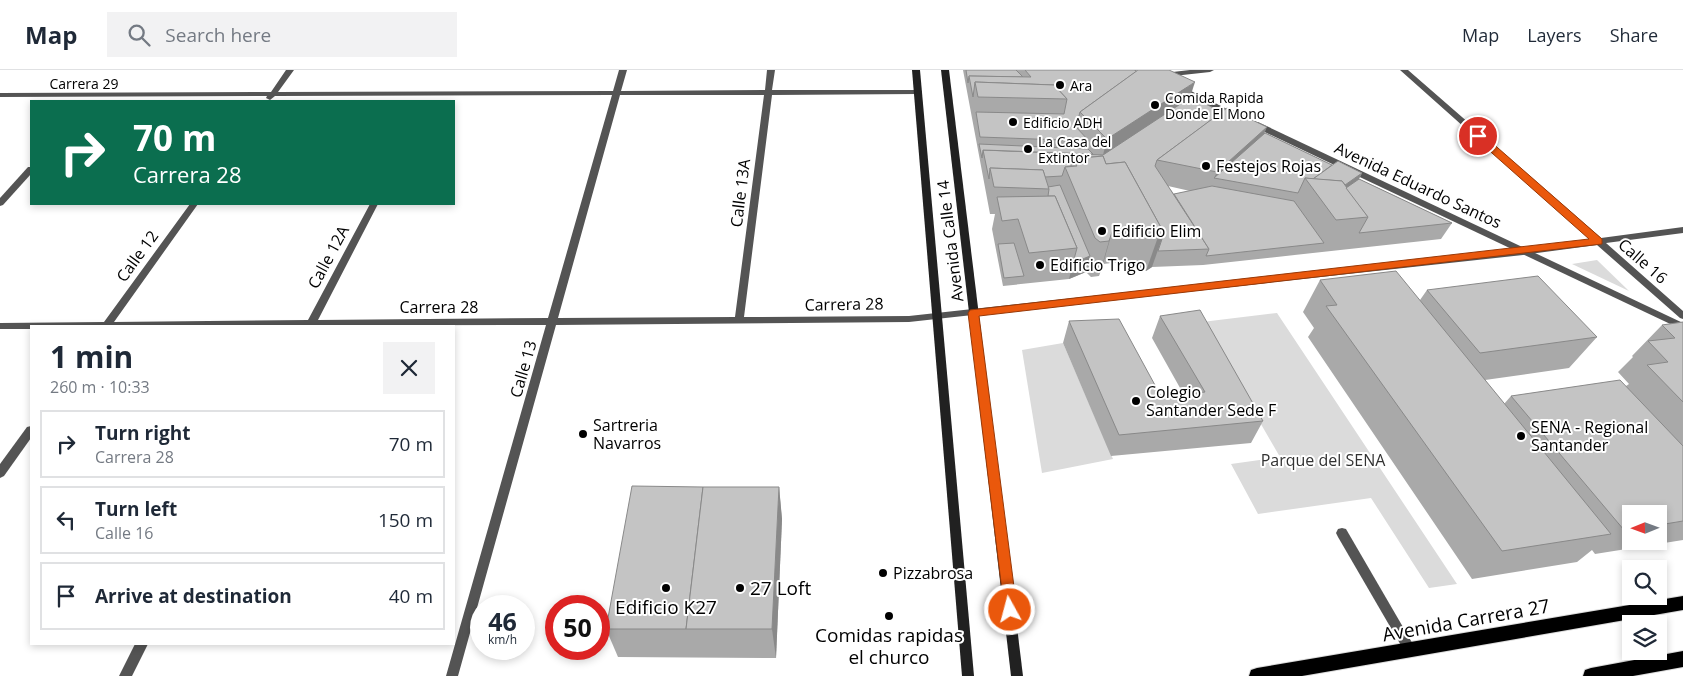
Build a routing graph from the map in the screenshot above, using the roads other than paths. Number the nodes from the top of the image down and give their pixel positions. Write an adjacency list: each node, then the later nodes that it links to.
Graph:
1 (290, 70): 13 (street)
2 (623, 70): 10 (street, Calle 13)
3 (772, 70): 8 (street, Calle 13A)
4 (916, 70): 9 (main road, Avenida Calle 14)
5 (944, 70): 22 (main road, Avenida Calle 14)
6 (1210, 70): 21 (street, Avenida Eduardo Santos)
7 (1404, 70): 20 (street, Calle 16)
8 (769, 92): 9 (street, Carrera 29); 10 (street, Carrera 29); 25 (street, Calle 13A)
9 (918, 92): 24 (main road, Avenida Calle 14)
10 (616, 93): 14 (street, Carrera 29); 26 (street, Calle 13)
11 (0, 96): 12 (street, Carrera 29)
12 (97, 98): 13 (street, Carrera 29)
13 (270, 98): 14 (street, Carrera 29)
14 (430, 98)
15 (30, 170): 16 (street)
16 (0, 203)
17 (193, 205): 27 (street, Calle 12)
18 (373, 205): 28 (street, Calle 12A)
19 (1683, 230): 20 (street, Carrera 28)
20 (1598, 241): 21 (street, Carrera 28); 23 (street, Calle 16)
21 (1523, 252): 22 (street, Carrera 28); 31 (street, Avenida Eduardo Santos)
22 (974, 313): 24 (street, Carrera 28); 42 (main road, Avenida Calle 14)
23 (1683, 316)
24 (938, 317): 25 (street, Carrera 28); 41 (main road, Avenida Calle 14)
25 (739, 320): 26 (street, Carrera 28)
26 (552, 322): 28 (street, Carrera 28); 40 (street, Calle 13)
27 (107, 325)
28 (310, 325)
29 (0, 326): 30 (street, Carrera 28)
30 (30, 326)
31 (1683, 327)
32 (30, 431): 33 (street)
33 (0, 473)
34 (1342, 533): 37 (street)
35 (1683, 603): 37 (main road, Avenida Carrera 27)
36 (141, 645): 39 (street)
37 (1410, 650): 43 (main road, Avenida Carrera 27)
38 (1683, 659): 44 (main road)
39 (125, 676)
40 (452, 676)
41 (968, 676)
42 (1017, 676)
43 (1257, 676)
44 (1591, 676)

